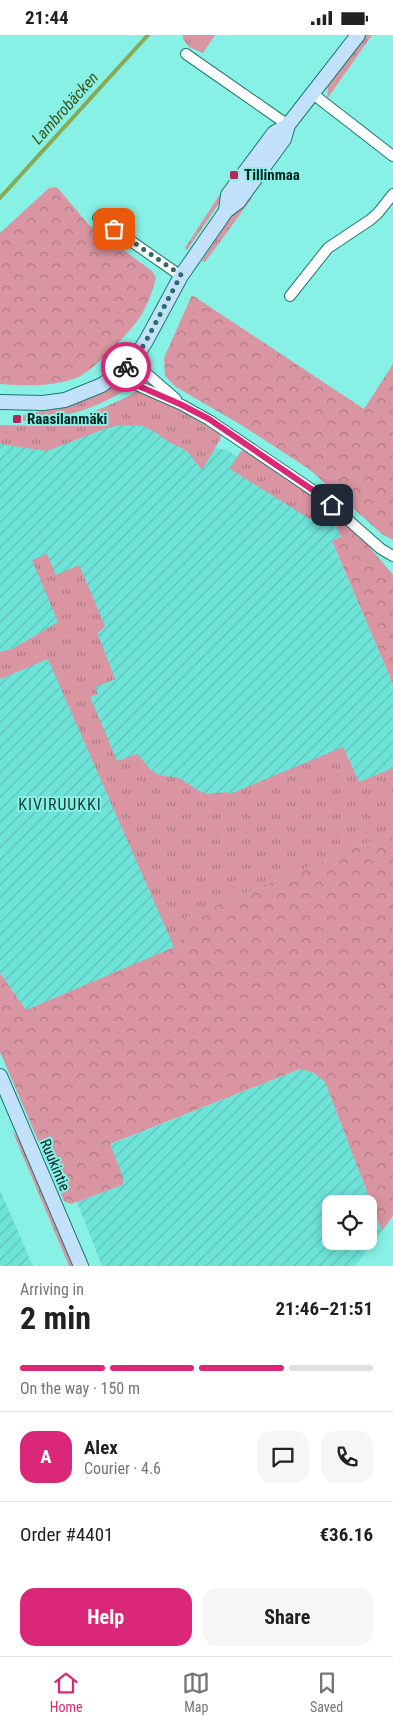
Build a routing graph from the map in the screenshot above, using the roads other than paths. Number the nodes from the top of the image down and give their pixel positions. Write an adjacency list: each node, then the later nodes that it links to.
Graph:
1 (358, 35): 3 (street)
2 (186, 54): 4 (street)
3 (313, 94): 4 (street); 5 (street)
4 (288, 125): 8 (street)
5 (392, 154)
6 (393, 194): 9 (street)
7 (98, 218): 8 (street)
8 (181, 275): 10 (street)
9 (290, 296)
10 (135, 359): 11 (street); 13 (street)
11 (116, 376): 12 (street); 13 (street)
12 (0, 402)
13 (182, 405): 14 (street)
14 (393, 556)
15 (0, 1076): 16 (street, Ruukintie)
16 (81, 1266)

